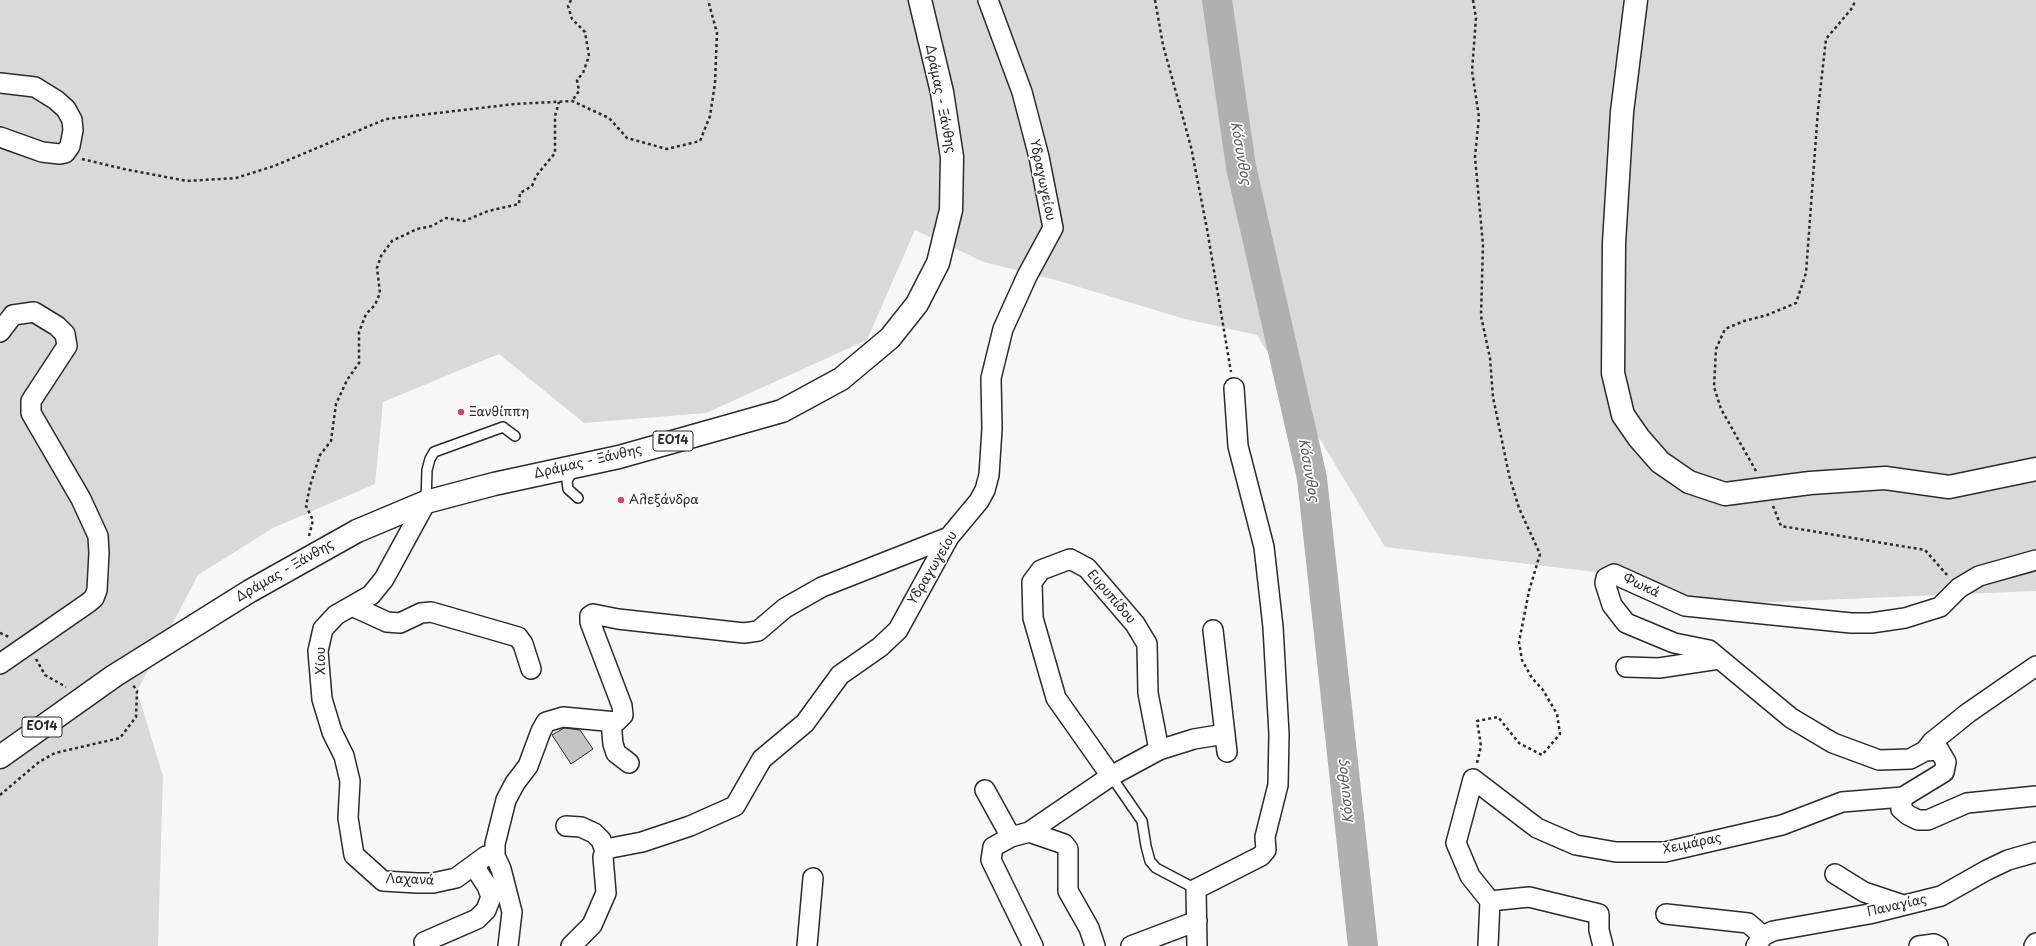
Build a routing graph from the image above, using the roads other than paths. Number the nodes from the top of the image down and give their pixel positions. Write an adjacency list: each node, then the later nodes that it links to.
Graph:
1 (920, 0): 9 (main road, Δράμας - Ξάνθης / ΕΟ14)
2 (988, 0): 13 (street, Υδραγωγείου)
3 (1636, 0): 10 (main road)
4 (0, 83): 5 (street)
5 (0, 137)
6 (0, 332): 18 (street)
7 (1234, 388): 41 (street)
8 (515, 436): 12 (lane)
9 (573, 467): 11 (lane); 12 (main road, Δράμας - Ξάνθης / ΕΟ14)
10 (2036, 469)
11 (578, 498)
12 (426, 502): 15 (street, Χίου); 25 (main road, Δράμας - Ξάνθης / ΕΟ14)
13 (949, 537): 22 (street); 34 (street, Υδραγωγείου)
14 (2036, 560): 17 (street, Φωκά)
15 (352, 606): 21 (street); 36 (street, Χίου)
16 (1213, 630): 23 (street)
17 (1719, 659): 20 (street); 24 (street, Φωκά)
18 (0, 664)
19 (2036, 666): 24 (street)
20 (1626, 668)
21 (531, 669)
22 (611, 722): 26 (street); 37 (street)
23 (1160, 750): 27 (street); 27 (street, Ευρυπίδου)
24 (1925, 751): 30 (street)
25 (0, 757)
26 (629, 763)
27 (1111, 776): 32 (street); 41 (lane)
28 (985, 790): 33 (street)
29 (2036, 796): 30 (street)
30 (1903, 797): 42 (street, Χειμάρας)
31 (566, 826): 34 (street)
32 (1029, 832): 33 (street); 53 (street)
33 (1010, 837): 52 (street)
34 (605, 851): 50 (street)
35 (2036, 852): 43 (street, Παναγίας)
36 (354, 855): 38 (street, Λαχανά)
37 (495, 856): 38 (street, Λαχανά); 49 (street)
38 (474, 866): 47 (street)
39 (1835, 874): 43 (street)
40 (813, 878): 51 (street)
41 (1196, 889): 45 (street)
42 (1490, 902): 56 (street); 57 (street)
43 (1903, 905): 46 (street, Παναγίας)
44 (1666, 914): 46 (street)
45 (1197, 921): 54 (street); 55 (street)
46 (1759, 941)
47 (424, 942)
48 (2036, 942): 60 (street)
49 (508, 946)
50 (571, 946)
51 (807, 946)
52 (1033, 946)
53 (1095, 946)
54 (1131, 946)
55 (1197, 946)
56 (1488, 946)
57 (1603, 946)
58 (1919, 946): 59 (street)
59 (1938, 946)
60 (2034, 946)

